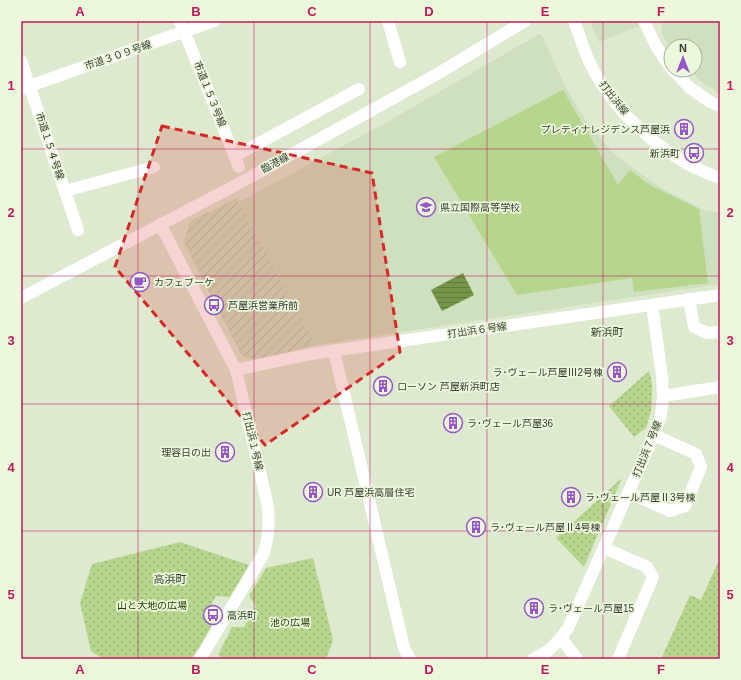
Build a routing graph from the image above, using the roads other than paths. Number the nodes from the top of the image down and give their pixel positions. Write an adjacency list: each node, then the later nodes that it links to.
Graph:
1 (214, 21): 6 (street, 市道３０９号線)
2 (388, 21): 9 (street)
3 (526, 21): 17 (street, 臨港線)
4 (574, 21): 15 (street, 打出浜線)
5 (649, 24): 7 (street)
6 (182, 26): 11 (street, 市道３０９号線); 12 (street, 市道１５３号線)
7 (663, 56)
8 (21, 61): 11 (street, 市道１５４号線)
9 (400, 62)
10 (681, 78): 13 (street)
11 (25, 87): 16 (street, 市道１５４号線)
12 (359, 90)
13 (720, 106)
14 (154, 167): 16 (street)
15 (720, 178)
16 (65, 191): 18 (street, 市道１５４号線)
17 (160, 224): 20 (street, 臨港線); 25 (street, 打出浜１号線)
18 (78, 230)
19 (720, 295): 21 (street, 打出浜６号線)
20 (21, 298)
21 (689, 299): 22 (street, 打出浜６号線); 23 (street)
22 (652, 305): 24 (street, 打出浜６号線); 27 (street, 打出浜７号線)
23 (720, 332)
24 (334, 351): 25 (street, 打出浜６号線); 33 (street)
25 (236, 370): 32 (street, 打出浜１号線)
26 (720, 387): 27 (street)
27 (663, 396): 28 (street, 打出浜７号線)
28 (654, 435): 29 (street, 打出浜７号線); 29 (street)
29 (628, 492): 30 (street, 打出浜７号線)
30 (604, 548): 31 (street, 打出浜７号線); 36 (street)
31 (561, 638): 34 (street, 打出浜７号線); 35 (street)
32 (200, 659)
33 (410, 659)
34 (533, 659)
35 (577, 659)
36 (618, 659)

